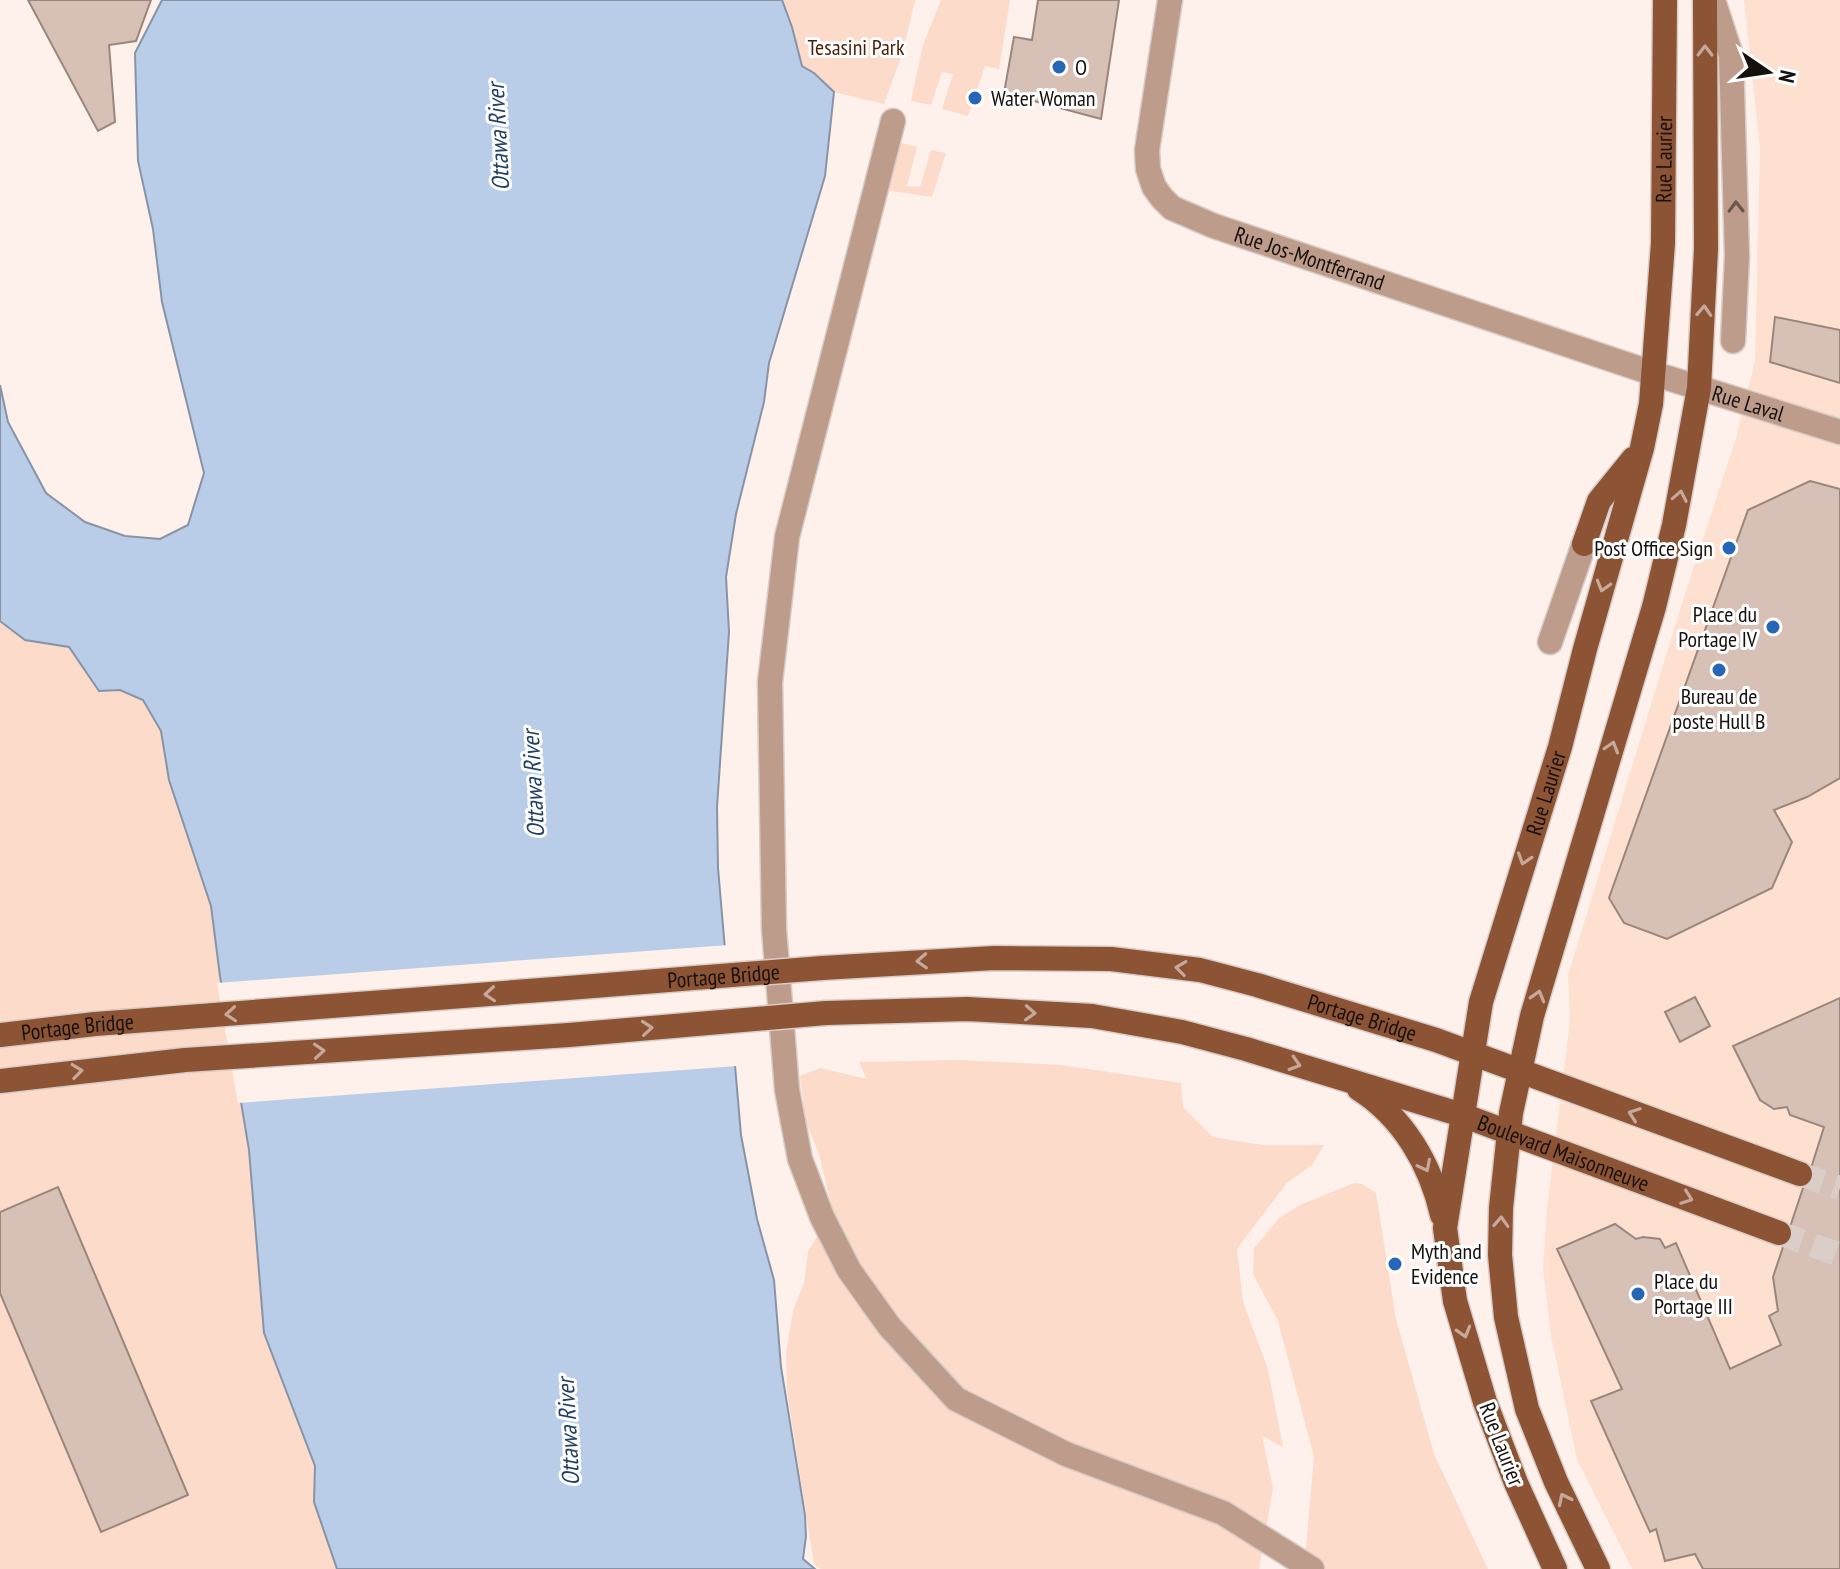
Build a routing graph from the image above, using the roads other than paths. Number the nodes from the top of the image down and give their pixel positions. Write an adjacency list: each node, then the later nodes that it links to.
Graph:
1 (1170, 0): 7 (street, Rue Jos-Montferrand)
2 (1665, 0): 7 (main road, Rue Laurier)
3 (1705, 0): 8 (main road, Rue Laurier, one-way to 3)
4 (1713, 0): 6 (street, one-way to 4)
5 (893, 121): 24 (street)
6 (1733, 341)
7 (1655, 374): 8 (street, Rue Laval); 10 (main road, Rue Laurier)
8 (1699, 388): 9 (street, Rue Laval); 15 (main road, Rue Laurier, one-way to 8)
9 (1840, 432)
10 (1642, 448): 11 (main road); 14 (main road, Rue Laurier, one-way to 14)
11 (1584, 544): 12 (street)
12 (1550, 642)
13 (0, 1035): 14 (main road, Portage Bridge, one-way to 13, bridge)
14 (1472, 1053): 15 (main road); 19 (main road, Rue Laurier)
15 (1519, 1071): 20 (main road, Rue Laurier); 21 (main road, one-way to 15)
16 (1344, 1079): 17 (main road, Portage Bridge, one-way to 16, bridge); 18 (main road, Boulevard Maisonneuve)
17 (0, 1081)
18 (1390, 1102): 19 (main road, Boulevard Maisonneuve); 22 (main road, one-way to 22)
19 (1462, 1115): 20 (main road, Boulevard Maisonneuve); 22 (main road, Rue Laurier)
20 (1509, 1131): 23 (main road, Boulevard Maisonneuve, one-way to 23); 26 (main road, Rue Laurier, one-way to 20)
21 (1800, 1174)
22 (1445, 1228): 25 (main road, Rue Laurier, one-way to 25)
23 (1779, 1233)
24 (1312, 1569)
25 (1555, 1569)
26 (1598, 1569)

